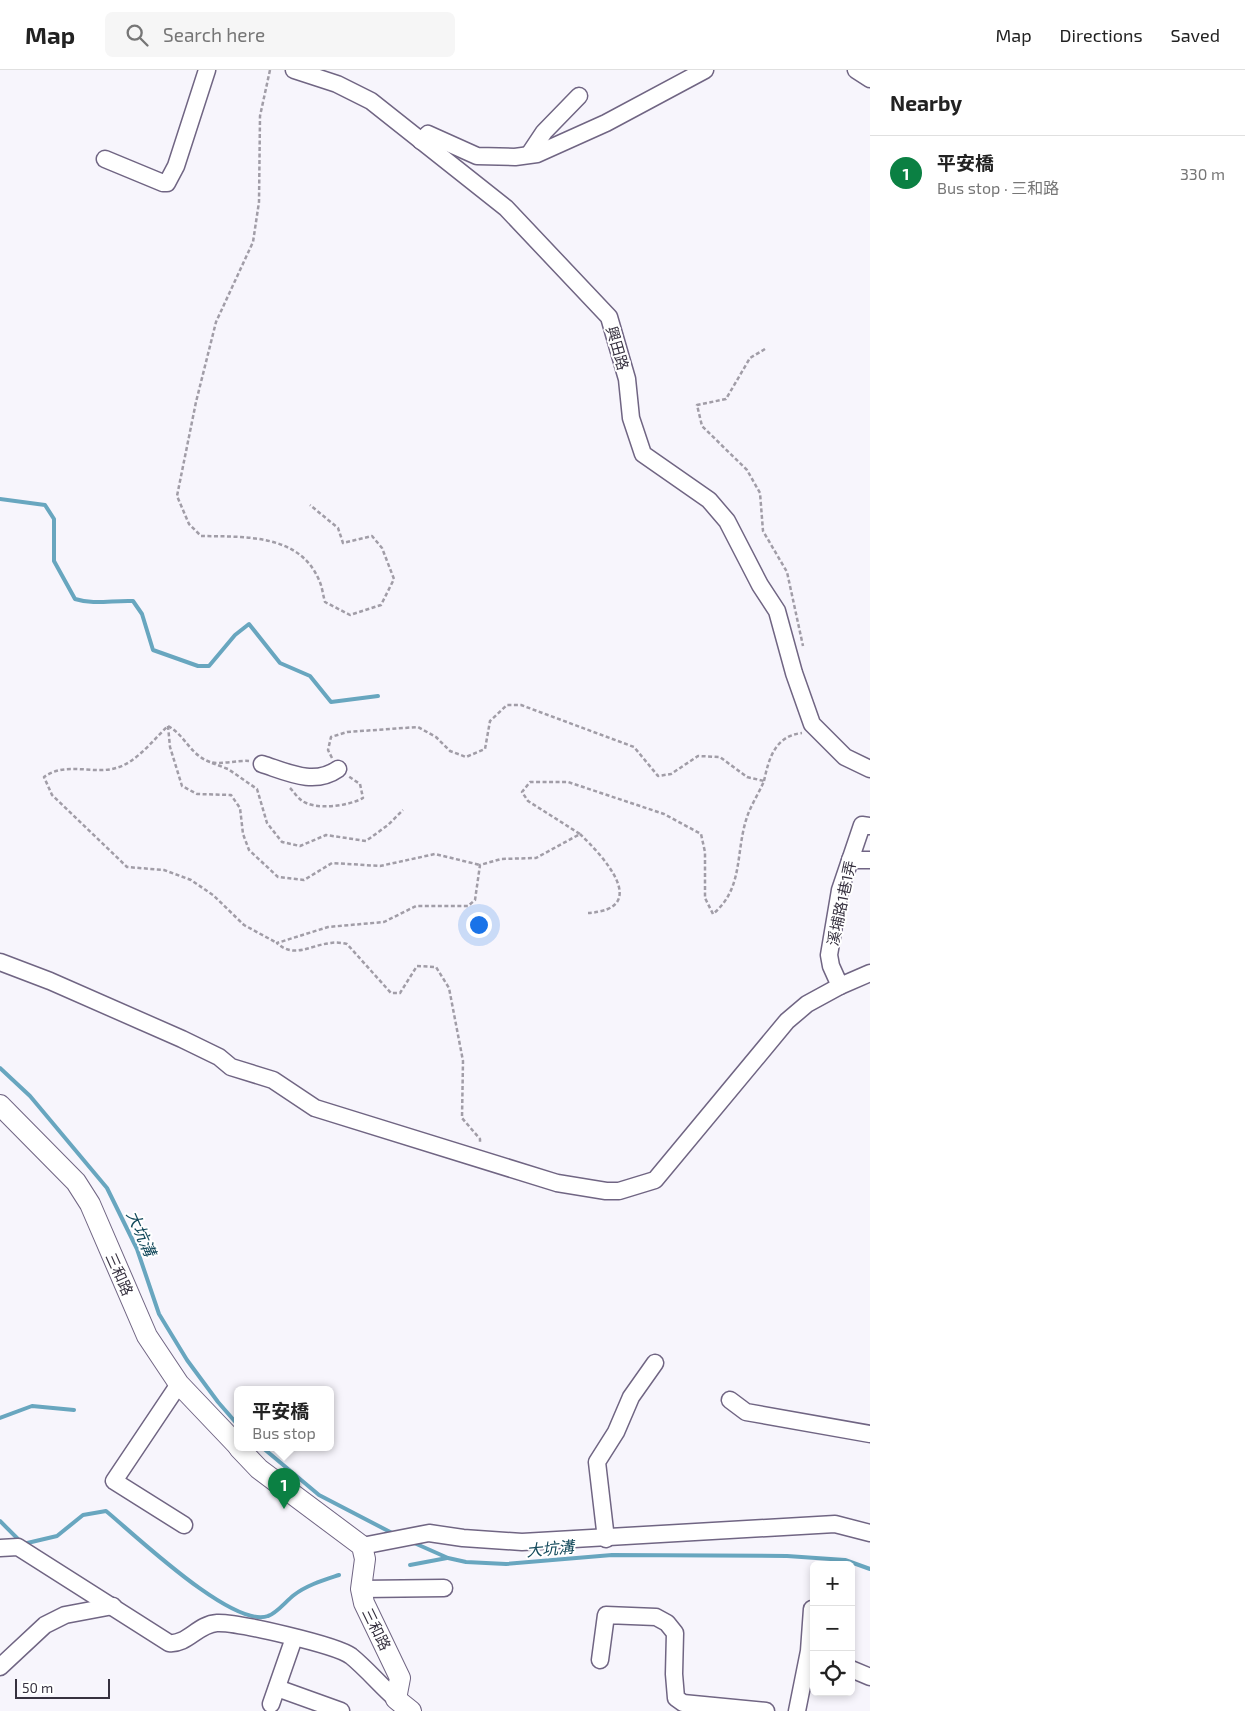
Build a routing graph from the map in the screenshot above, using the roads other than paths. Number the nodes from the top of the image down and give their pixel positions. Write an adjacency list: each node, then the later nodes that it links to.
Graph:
1 (206, 70): 9 (street)
2 (294, 70): 7 (street, 興田路)
3 (704, 70): 8 (street)
4 (856, 70): 5 (street)
5 (870, 79)
6 (579, 96): 8 (street)
7 (421, 141): 8 (street); 12 (street, 興田路)
8 (530, 153)
9 (105, 159)
10 (262, 764): 11 (street)
11 (338, 769)
12 (870, 770)
13 (870, 826): 14 (street, 溪埔路1巷1弄)
14 (850, 860): 15 (street); 18 (street, 溪埔路1巷1弄)
15 (870, 860)
16 (0, 962): 18 (street)
17 (870, 973): 18 (street)
18 (840, 986)
19 (0, 1105): 21 (main road, 三和路)
20 (655, 1363): 28 (street)
21 (179, 1384): 24 (main road, 三和路); 26 (street)
22 (730, 1400): 23 (street)
23 (870, 1434)
24 (234, 1442)
25 (243, 1451): 29 (main road, 三和路)
26 (184, 1525)
27 (870, 1533): 28 (street)
28 (606, 1539): 29 (street)
29 (371, 1545): 32 (main road, 三和路)
30 (0, 1548): 33 (street)
31 (444, 1588): 32 (street)
32 (361, 1589): 42 (main road, 三和路)
33 (113, 1606): 34 (street); 37 (street)
34 (294, 1638): 40 (street); 42 (street)
35 (600, 1660): 44 (street)
36 (810, 1660): 45 (street)
37 (0, 1667)
38 (855, 1671): 39 (street)
39 (870, 1677)
40 (276, 1688): 41 (street); 43 (street)
41 (272, 1704)
42 (403, 1707)
43 (341, 1711)
44 (766, 1711)
45 (797, 1711)

